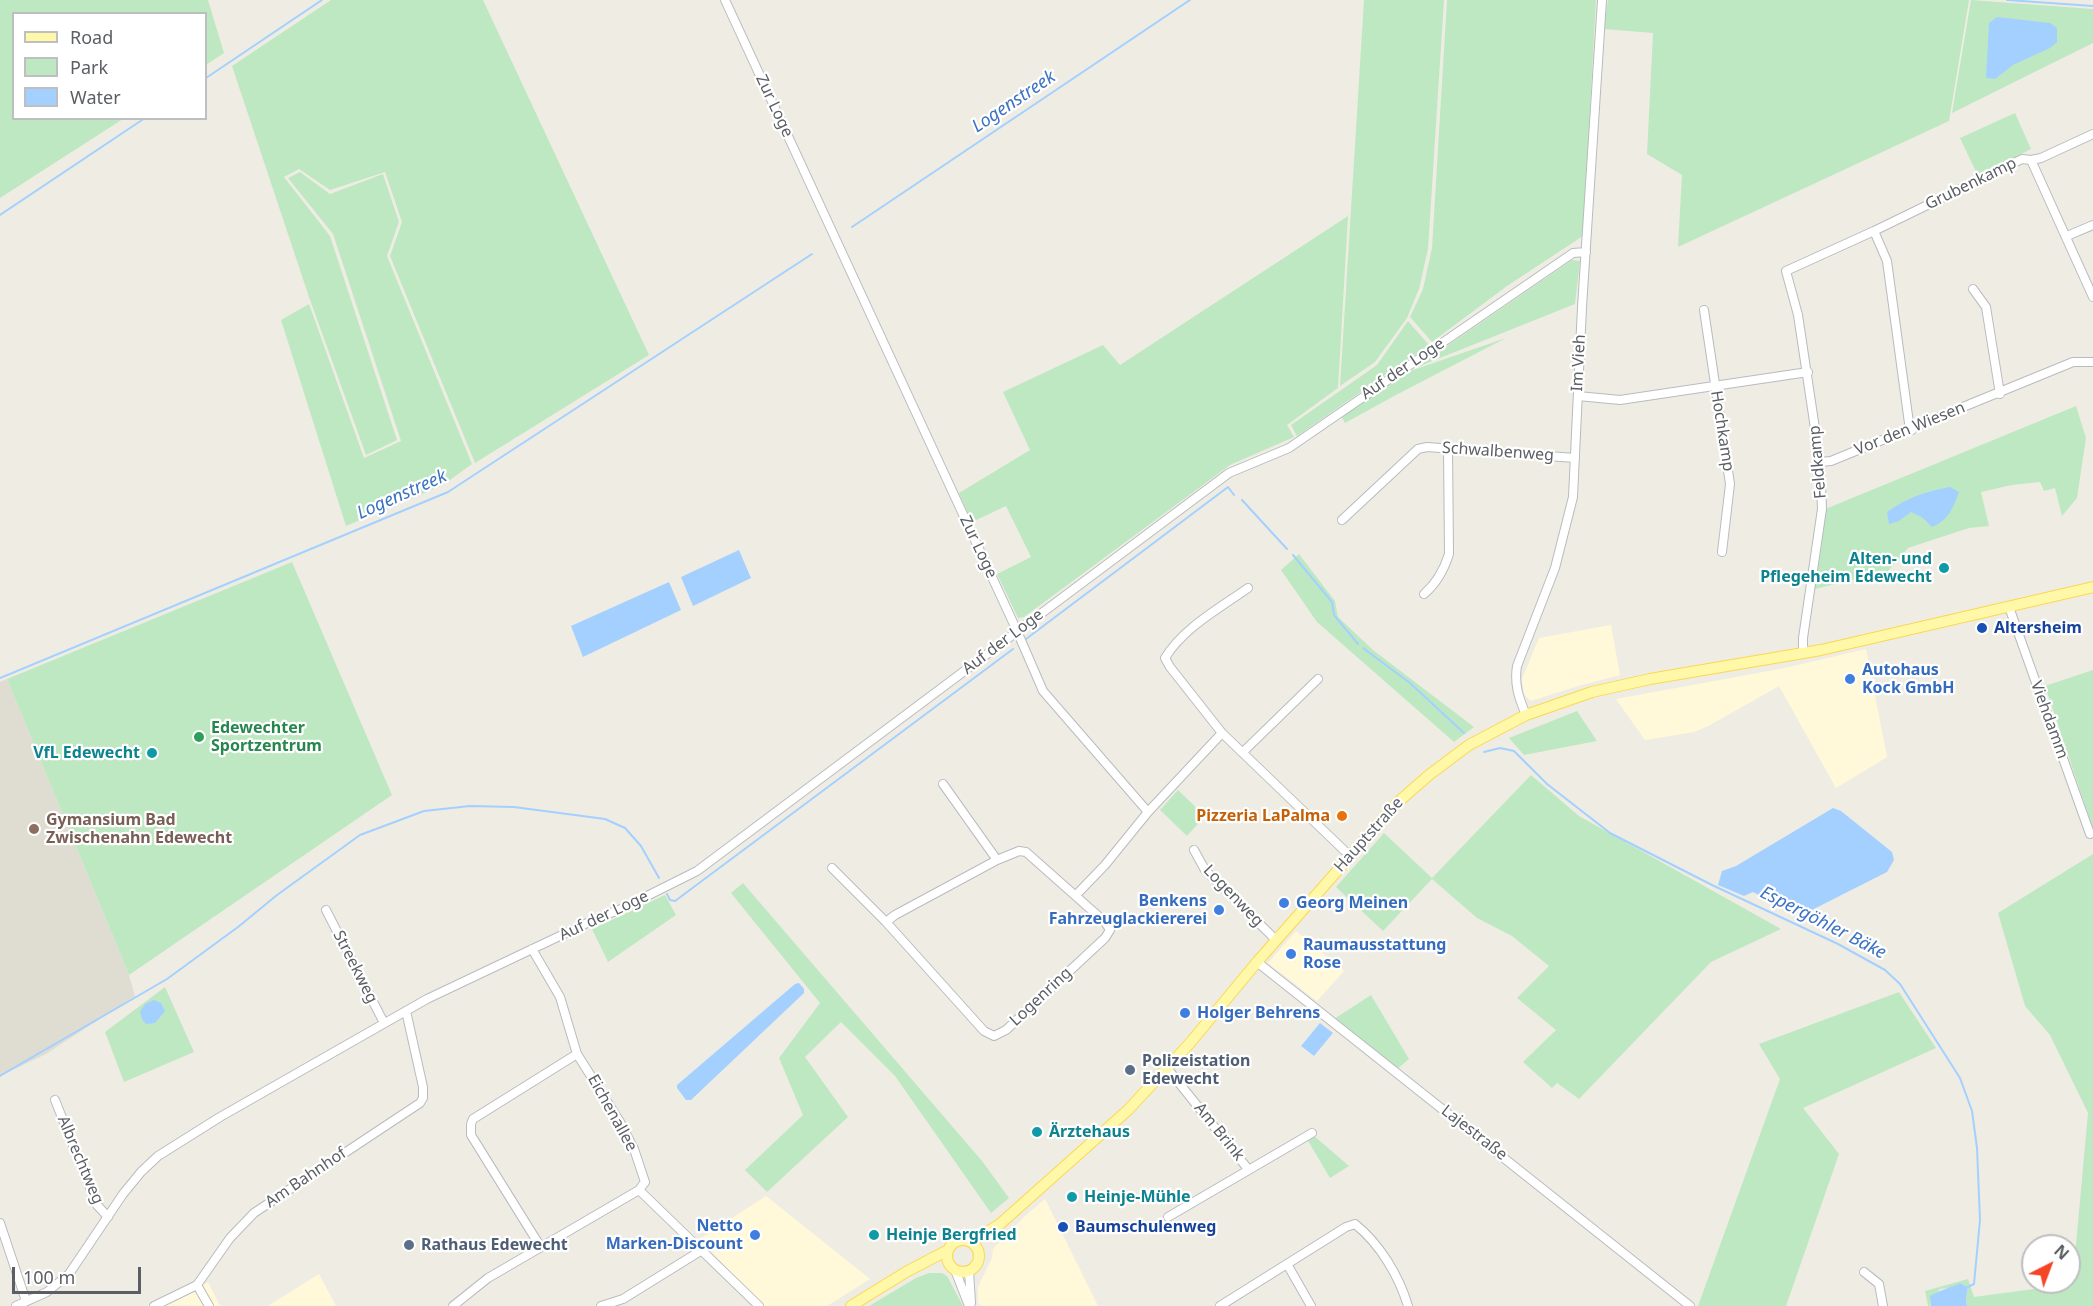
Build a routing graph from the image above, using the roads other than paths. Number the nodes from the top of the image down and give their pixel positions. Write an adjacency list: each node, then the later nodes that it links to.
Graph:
1 (725, 0): 28 (street, Zur Loge)
2 (1602, 0): 8 (street, Im Vieh)
3 (2093, 134): 4 (street)
4 (2031, 160): 6 (street, Grubenkamp); 7 (street, Grubenkamp)
5 (2093, 225): 7 (street)
6 (1874, 231): 9 (street, Grubenkamp); 18 (street)
7 (2067, 236): 11 (street, Grubenkamp)
8 (1587, 252): 17 (street, Im Vieh); 28 (street, Auf der Loge)
9 (1786, 270): 14 (street, Feldkamp)
10 (1973, 289): 16 (street)
11 (2093, 297)
12 (1704, 310): 15 (street, Hochkamp)
13 (2093, 362): 16 (street, Vor den Wiesen)
14 (1808, 372): 15 (street); 21 (street, Feldkamp)
15 (1715, 387): 17 (street); 23 (street, Hochkamp)
16 (2000, 394): 18 (street, Vor den Wiesen)
17 (1578, 396): 20 (street, Im Vieh)
18 (1911, 430): 21 (street, Vor den Wiesen)
19 (1448, 448): 20 (street, Schwalbenweg); 22 (street, Schwalbenweg); 26 (street)
20 (1575, 458): 31 (street, Im Vieh)
21 (1820, 462): 29 (street, Feldkamp)
22 (1342, 520)
23 (1722, 552)
24 (2093, 587): 27 (main road)
25 (1248, 588): 32 (street)
26 (1424, 594)
27 (2009, 607): 29 (main road, Hauptstraße); 36 (street, Viehdamm)
28 (1017, 631): 35 (street, Zur Loge); 45 (street, Auf der Loge)
29 (1803, 654): 31 (main road, Hauptstraße)
30 (1318, 679): 33 (street)
31 (1526, 715): 38 (main road, Hauptstraße)
32 (1222, 733): 33 (street); 35 (street)
33 (1243, 752): 38 (street)
34 (943, 784): 39 (street)
35 (1148, 812): 41 (street)
36 (2090, 834)
37 (1194, 850): 44 (street, Logenweg)
38 (1350, 856): 44 (main road, Hauptstraße)
39 (997, 860): 41 (street, Logenring); 43 (street, Logenring)
40 (832, 868): 43 (street, Logenring)
41 (1076, 895): 43 (street, Logenring)
42 (326, 910): 48 (street, Streekweg)
43 (886, 922)
44 (1276, 940): 46 (main road, Hauptstraße)
45 (532, 949): 47 (street, Auf der Loge); 49 (street, Eichenallee)
46 (1257, 962): 50 (main road, Hauptstraße); 80 (street, Lajestraße)
47 (406, 1011): 48 (street, Auf der Loge); 67 (street, Am Bahnhof)
48 (384, 1023): 55 (street, Auf der Loge)
49 (578, 1054): 54 (street, Eichenallee); 58 (street)
50 (1167, 1068): 53 (street, Am Brink); 59 (main road, Hauptstraße)
51 (55, 1100): 55 (street, Albrechtweg)
52 (1312, 1133): 53 (street, Am Brink)
53 (1248, 1169): 56 (street, Am Brink)
54 (639, 1190): 58 (street); 60 (street)
55 (108, 1217): 68 (street, Auf der Loge)
56 (1168, 1217)
57 (0, 1223): 68 (street)
58 (540, 1246): 72 (street)
59 (975, 1246): 61 (main road); 65 (main road)
60 (702, 1250): 73 (street); 74 (street)
61 (948, 1250): 63 (main road); 64 (main road)
62 (1287, 1264): 77 (street); 78 (street); 79 (street)
63 (920, 1266): 64 (main road); 75 (main road)
64 (952, 1266): 65 (main road); 76 (street)
65 (969, 1270): 76 (street)
66 (1864, 1272): 81 (street)
67 (197, 1285): 70 (street); 71 (street)
68 (26, 1301): 69 (street, Auf der Loge)
69 (16, 1306)
70 (154, 1306)
71 (209, 1306)
72 (453, 1306)
73 (601, 1306)
74 (759, 1306)
75 (851, 1306)
76 (970, 1306)
77 (1220, 1306)
78 (1311, 1306)
79 (1408, 1306)
80 (1690, 1306)
81 (1883, 1306)

